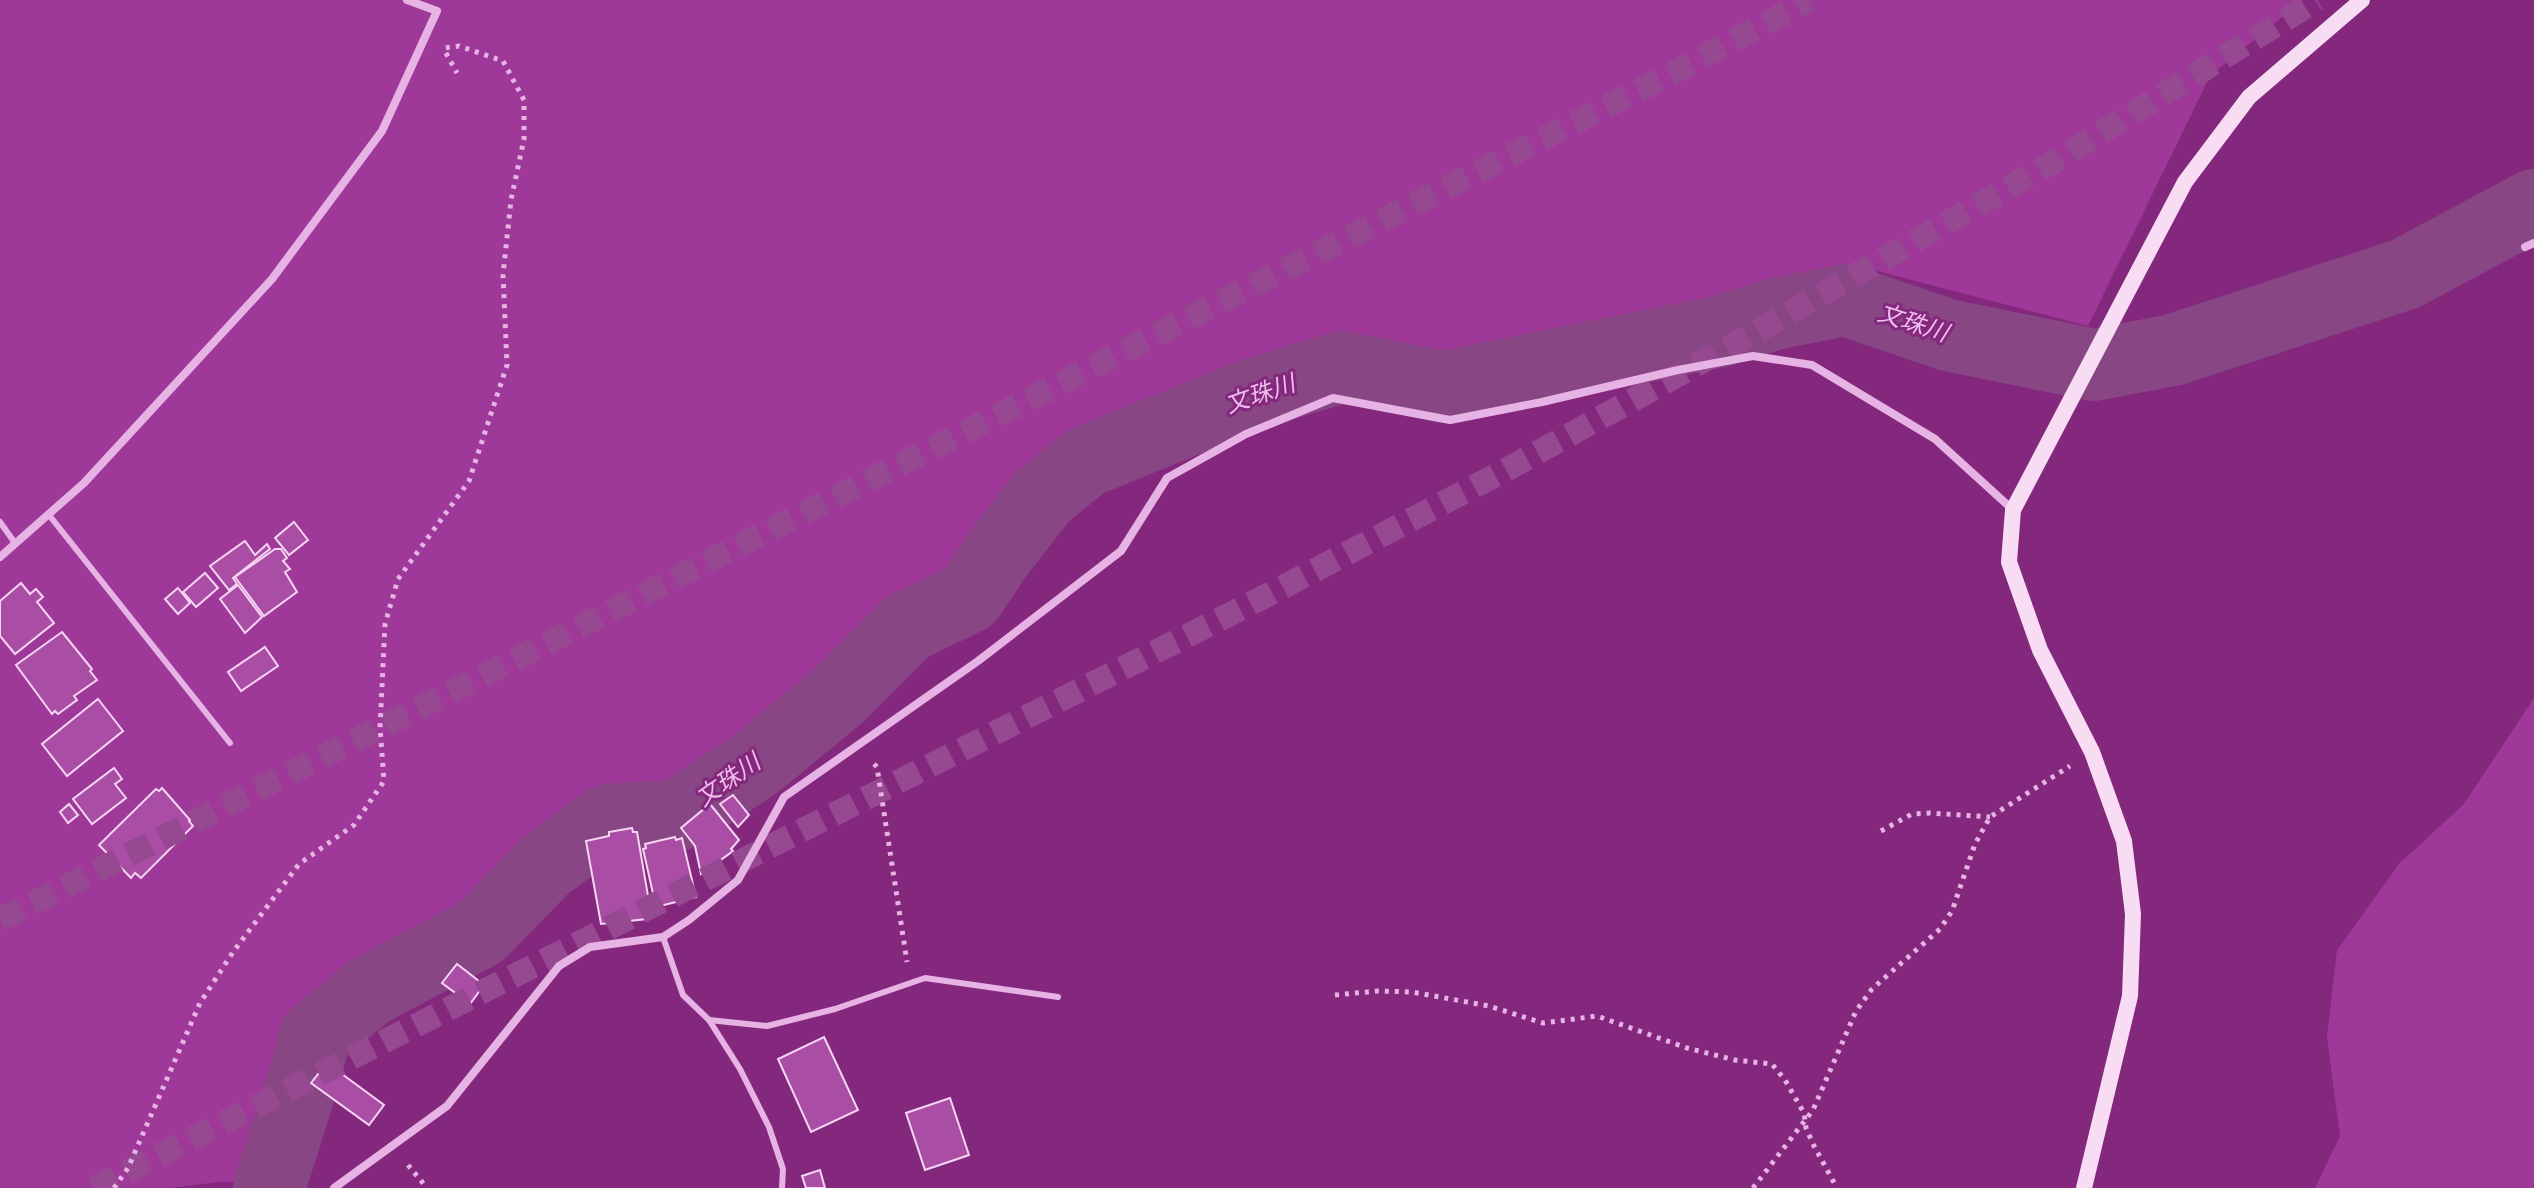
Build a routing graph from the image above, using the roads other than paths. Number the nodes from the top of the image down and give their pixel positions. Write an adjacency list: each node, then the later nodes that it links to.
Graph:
1 (407, 0): 3 (street)
2 (2362, 0): 4 (street)
3 (419, 2): 5 (street)
4 (2013, 510): 10 (street); 15 (street)
5 (49, 515): 7 (street); 9 (lane)
6 (0, 522): 7 (lane)
7 (15, 543): 8 (street)
8 (0, 557)
9 (230, 743)
10 (663, 937): 12 (lane); 13 (street)
11 (1058, 997): 12 (lane)
12 (709, 1020): 14 (lane)
13 (334, 1188)
14 (782, 1188)
15 (2084, 1188)

